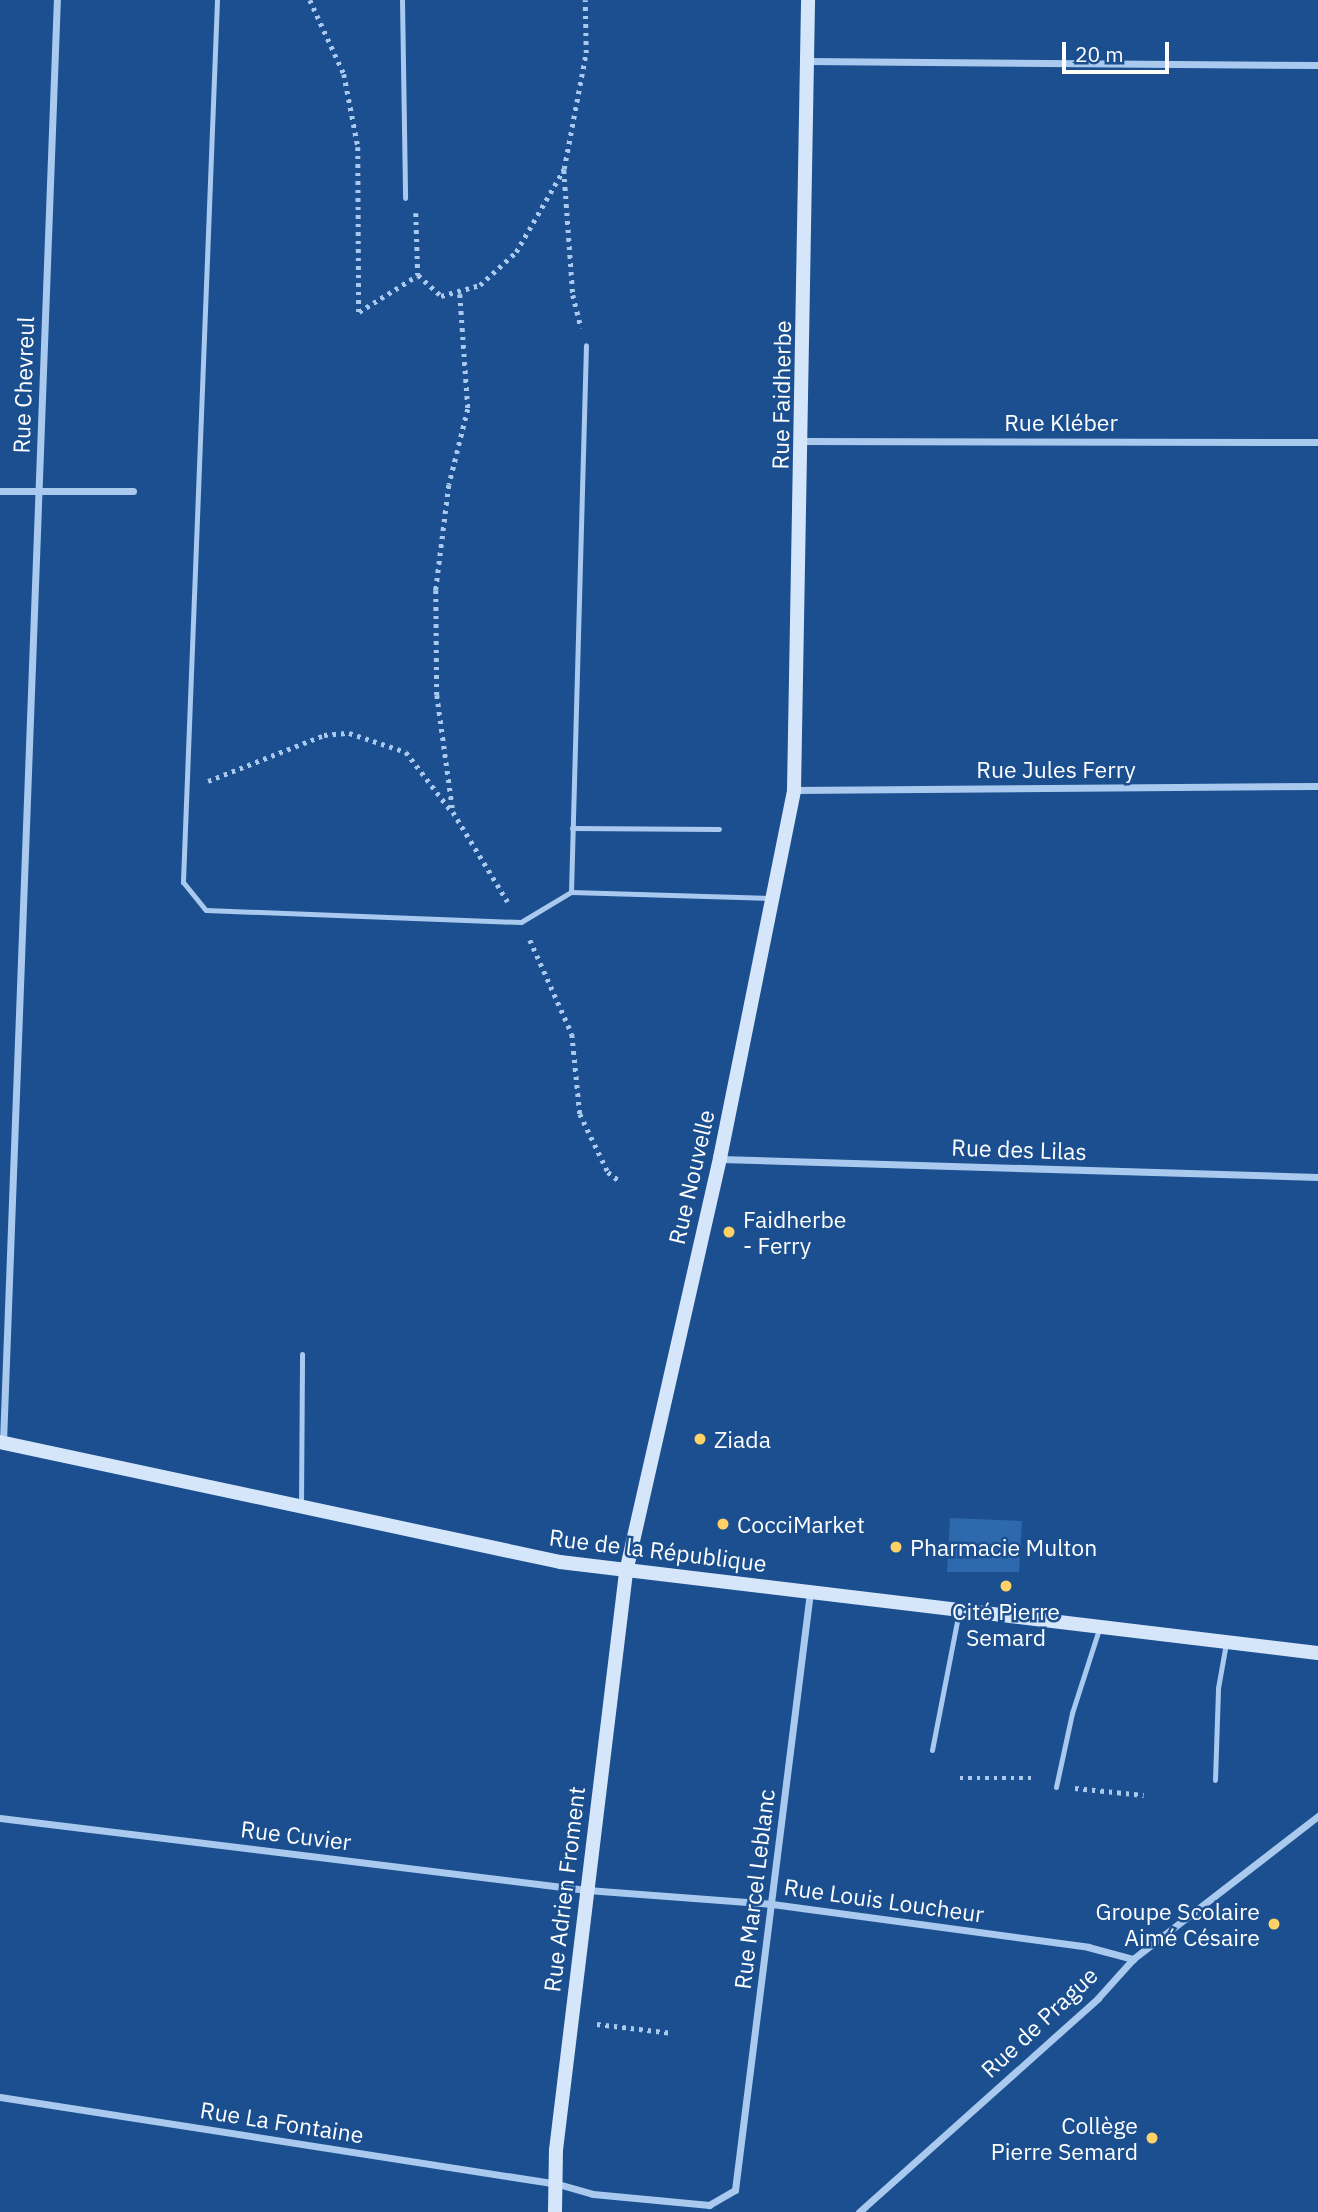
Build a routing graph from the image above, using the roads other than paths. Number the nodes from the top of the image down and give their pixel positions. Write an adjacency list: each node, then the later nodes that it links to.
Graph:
1 (57, 0): 11 (street, Rue Chevreul)
2 (217, 0): 18 (lane)
3 (402, 0): 7 (lane)
4 (807, 0): 5 (street, Rue Faidherbe)
5 (807, 61): 6 (street); 9 (street, Rue Faidherbe)
6 (1318, 65)
7 (405, 198)
8 (586, 345): 16 (lane)
9 (803, 441): 10 (street, Rue Kléber); 15 (street, Rue Faidherbe)
10 (1318, 442)
11 (38, 489): 12 (street); 13 (street); 23 (street, Rue Chevreul)
12 (0, 491)
13 (133, 491)
14 (1318, 786): 15 (street, Rue Jules Ferry)
15 (794, 790): 19 (street, Rue Nouvelle)
16 (572, 828): 17 (lane); 18 (lane)
17 (719, 830)
18 (571, 891): 19 (lane)
19 (774, 898): 20 (street, Rue Nouvelle)
20 (720, 1158): 21 (street, Rue des Lilas); 25 (street, Rue Nouvelle)
21 (1318, 1177)
22 (302, 1354): 24 (lane)
23 (1, 1443): 24 (street, Rue de la République)
24 (301, 1507): 25 (street, Rue de la République)
25 (626, 1572): 26 (street, Rue de la République); 36 (street, Rue Adrien Froment)
26 (810, 1591): 27 (street, Rue de la République); 37 (street, Rue Marcel Leblanc)
27 (959, 1611): 28 (street, Rue de la République); 31 (lane)
28 (1099, 1629): 29 (street, Rue de la République); 33 (lane)
29 (1226, 1643): 30 (street, Rue de la République); 32 (lane)
30 (1318, 1653)
31 (932, 1750)
32 (1215, 1780)
33 (1056, 1787)
34 (1318, 1816): 38 (street, Rue de Prague)
35 (0, 1818): 36 (street, Rue Cuvier)
36 (587, 1890): 37 (street, Rue Louis Loucheur); 40 (street, Rue Adrien Froment)
37 (772, 1904): 38 (street, Rue Louis Loucheur); 41 (street, Rue Marcel Leblanc)
38 (1133, 1959): 43 (street, Rue de Prague)
39 (0, 2097): 40 (street, Rue La Fontaine)
40 (558, 2184): 41 (street, Rue La Fontaine); 42 (street, Rue Adrien Froment)
41 (735, 2190)
42 (555, 2212)
43 (859, 2212)

